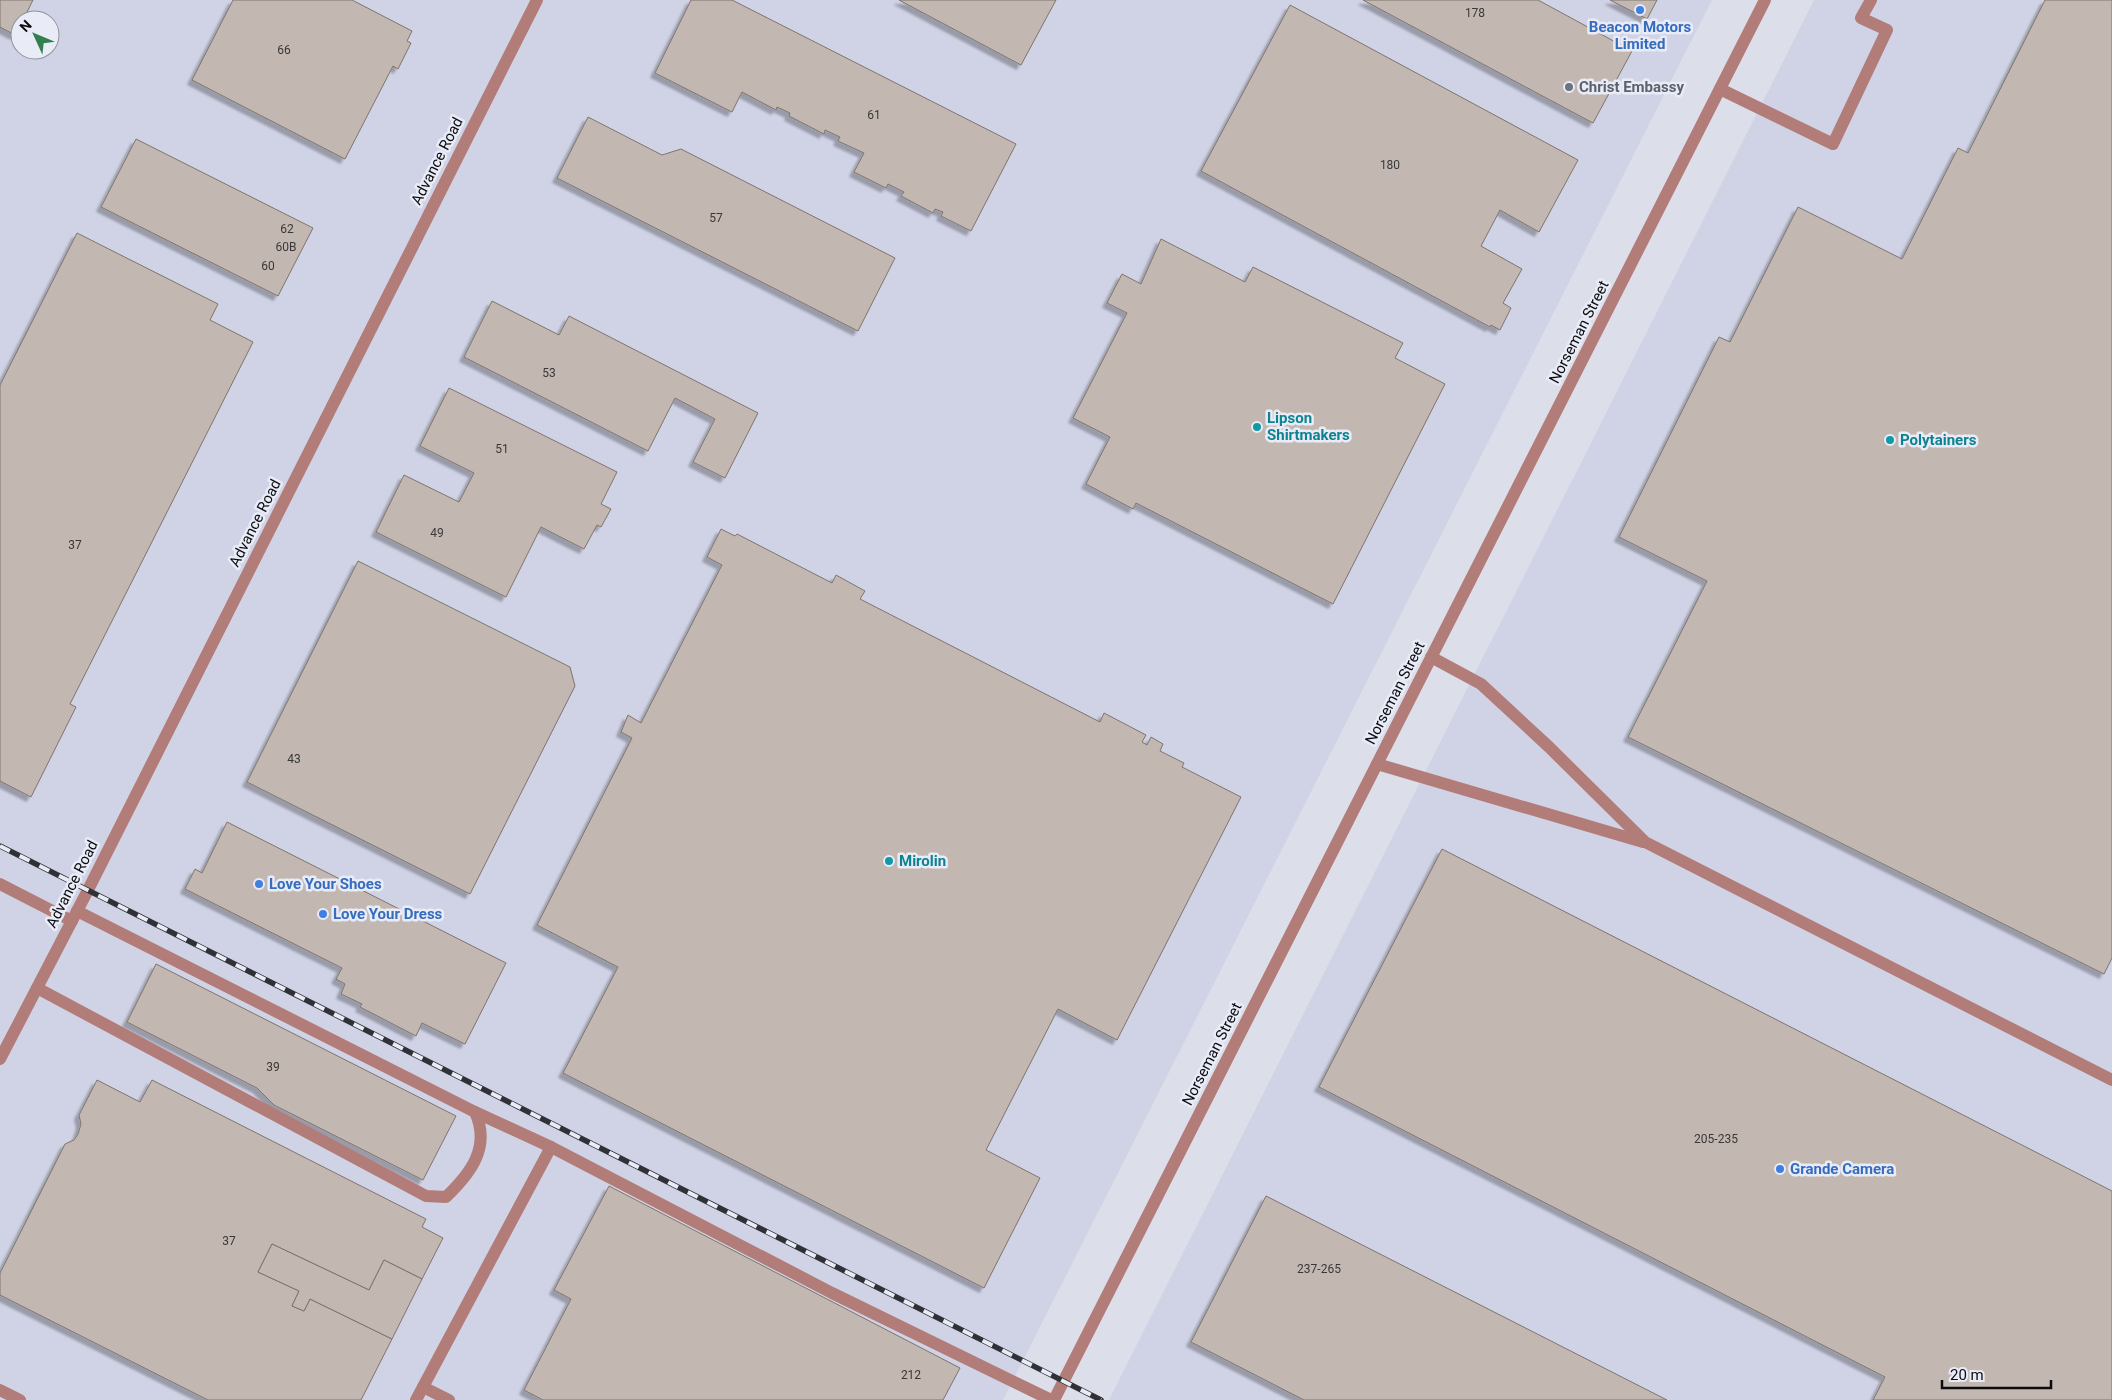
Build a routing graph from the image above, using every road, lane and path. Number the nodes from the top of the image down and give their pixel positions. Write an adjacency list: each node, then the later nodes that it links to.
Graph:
1 (537, 0): 9 (street, Advance Road)
2 (1765, 0): 4 (street, Norseman Street)
3 (1871, 0): 4 (street)
4 (1720, 89): 5 (street, Norseman Street)
5 (1431, 657): 6 (street, Norseman Street); 7 (street)
6 (1377, 764): 7 (street); 20 (street, Norseman Street)
7 (1645, 842): 12 (street)
8 (0, 884): 9 (street)
9 (74, 916): 10 (street, Advance Road); 13 (street)
10 (36, 988): 11 (street, Advance Road); 13 (street)
11 (0, 1059)
12 (2112, 1080)
13 (476, 1112): 14 (street)
14 (551, 1147): 15 (street); 20 (street)
15 (423, 1387): 18 (street); 19 (street)
16 (0, 1390): 17 (street)
17 (20, 1400)
18 (416, 1400)
19 (449, 1400)
20 (1053, 1400)

